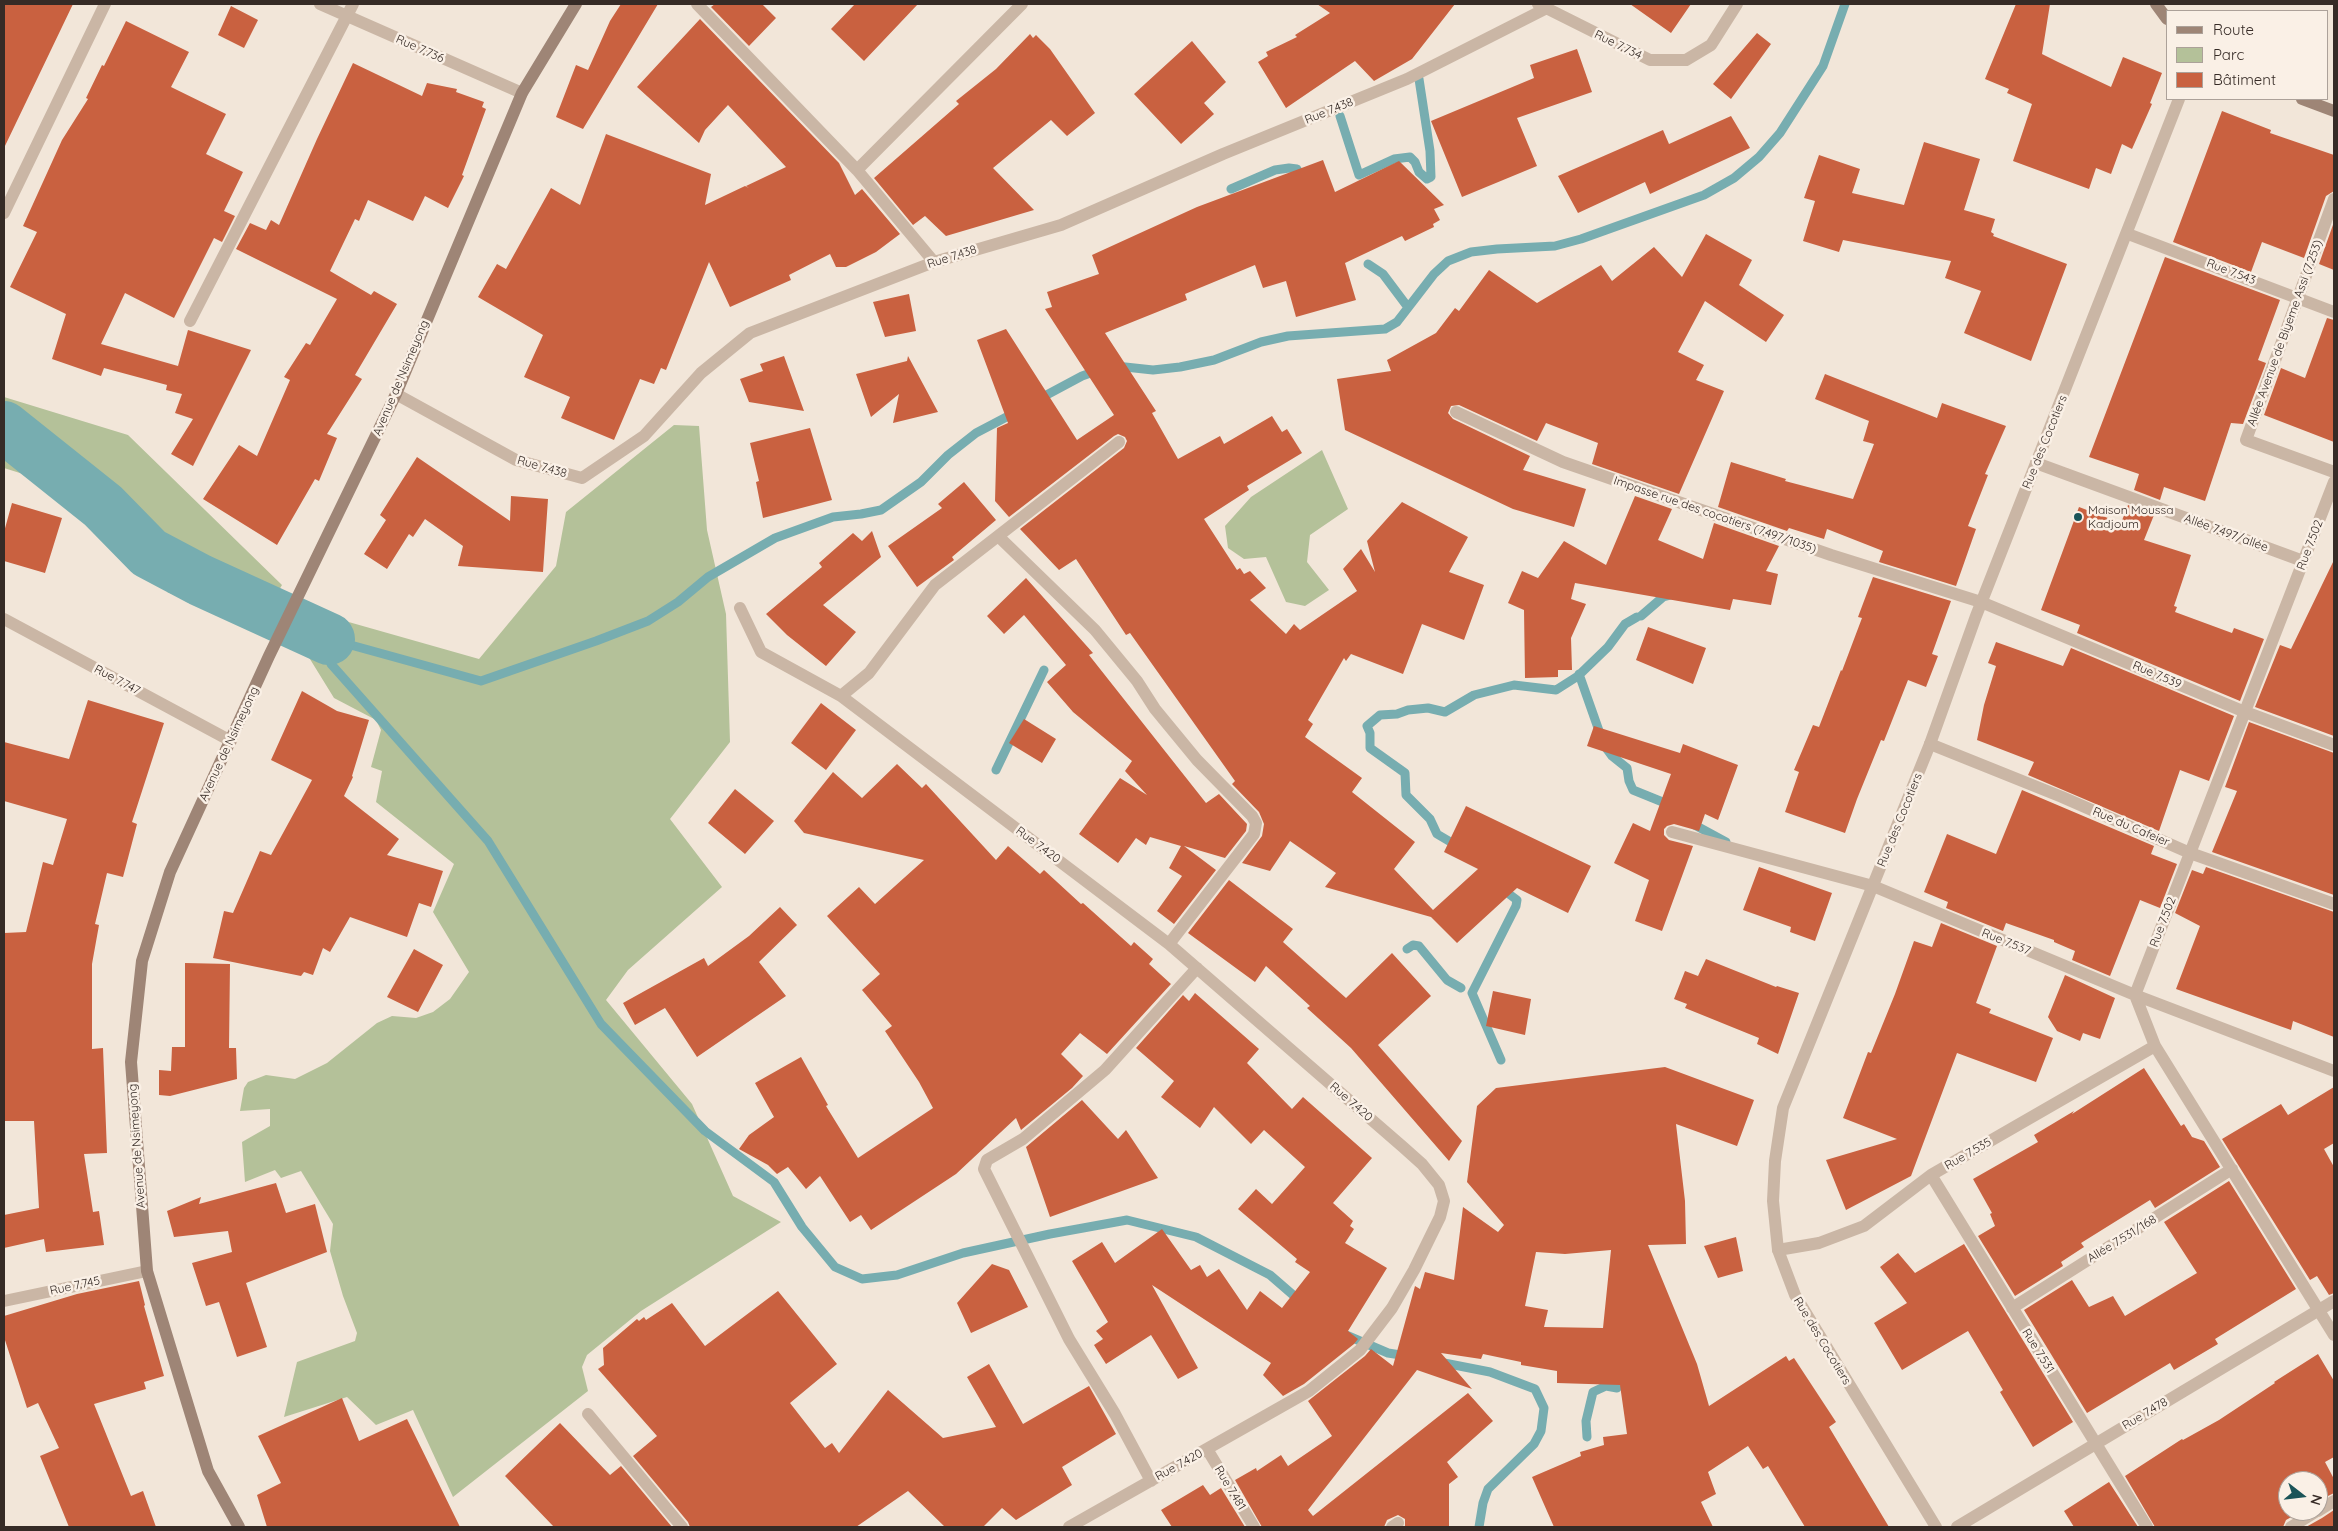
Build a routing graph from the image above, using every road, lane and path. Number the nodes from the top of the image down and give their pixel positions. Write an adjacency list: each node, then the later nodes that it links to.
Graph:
1 (106, 4): 18 (street)
2 (320, 4): 10 (street, Rue 7.736)
3 (353, 4): 10 (street)
4 (576, 4): 12 (main road, Avenue de Nsimeyong)
5 (697, 4): 16 (street)
6 (1022, 4): 16 (street)
7 (1737, 4): 9 (street, Rue 7.734)
8 (2156, 4): 11 (main road)
9 (1542, 6): 20 (street, Rue 7.438)
10 (347, 17): 12 (street, Rue 7.736); 23 (street)
11 (2166, 18)
12 (522, 93): 24 (main road, Avenue de Nsimeyong)
13 (2179, 100): 19 (street, Rue des Cocotiers)
14 (2305, 100): 15 (main road)
15 (2334, 111)
16 (857, 170): 20 (street)
17 (2334, 199): 21 (street, Allée Avenue de Biyeme Assi (7.253))
18 (4, 213)
19 (2128, 234): 21 (street, Rue 7.543); 27 (street, Rue des Cocotiers)
20 (934, 262): 24 (street, Rue 7.438)
21 (2299, 298): 22 (street, Rue 7.543); 28 (street, Allée Avenue de Biyeme Assi (7.253))
22 (2334, 312)
23 (190, 322)
24 (396, 394): 37 (main road, Avenue de Nsimeyong)
25 (1456, 412): 32 (street, Impasse rue des cocotiers (7.497/1035))
26 (1119, 442): 30 (street)
27 (2036, 463): 31 (street, Allée 7.497/allée); 32 (street, Rue des Cocotiers)
28 (2334, 472)
29 (2334, 482): 31 (street, Rue 7.502)
30 (998, 536): 35 (street); 44 (street)
31 (2303, 561): 36 (street, Rue 7.502)
32 (1981, 602): 36 (street, Rue 7.539); 38 (street, Rue des Cocotiers)
33 (740, 608): 35 (street, Rue 7.420)
34 (4, 620): 37 (street, Rue 7.747)
35 (841, 696): 44 (street, Rue 7.420)
36 (2245, 712): 39 (street, Rue 7.539); 41 (street, Rue 7.502)
37 (231, 741): 52 (main road, Avenue de Nsimeyong)
38 (1930, 744): 41 (street, Rue du Cafeier); 42 (street, Rue des Cocotiers)
39 (2334, 745)
40 (1672, 832): 42 (street, Rue 7.537)
41 (2190, 853): 43 (street, Rue du Cafeier); 46 (street, Rue 7.502)
42 (1873, 886): 46 (street, Rue 7.537); 51 (street, Rue des Cocotiers)
43 (2334, 904)
44 (1169, 944): 45 (street, Rue 7.420)
45 (1197, 968): 60 (street, Rue 7.420); 61 (street)
46 (2135, 995): 47 (street); 48 (street, Rue 7.537)
47 (2155, 1046): 49 (street); 50 (street, Rue 7.535)
48 (2334, 1071)
49 (2232, 1169): 55 (street, Allée 7.531/168); 56 (street)
50 (1931, 1175): 51 (street, Rue 7.535); 55 (street, Rue 7.531)
51 (1778, 1250): 66 (street, Rue des Cocotiers)
52 (147, 1271): 54 (street, Rue 7.745); 62 (main road, Avenue de Nsimeyong)
53 (2334, 1301): 56 (street, Rue 7.478)
54 (4, 1302)
55 (2012, 1308): 59 (street, Rue 7.531)
56 (2320, 1310): 57 (street); 59 (street, Rue 7.478)
57 (2334, 1335)
58 (588, 1414): 63 (street)
59 (2094, 1445): 67 (street, Rue 7.478); 68 (street, Rue 7.531)
60 (1207, 1449): 61 (street, Rue 7.420); 65 (street, Rue 7.481)
61 (1150, 1481): 64 (street, Rue 7.420)
62 (239, 1527)
63 (682, 1527)
64 (1069, 1527)
65 (1254, 1527)
66 (1936, 1527)
67 (1957, 1527)
68 (2147, 1527)

